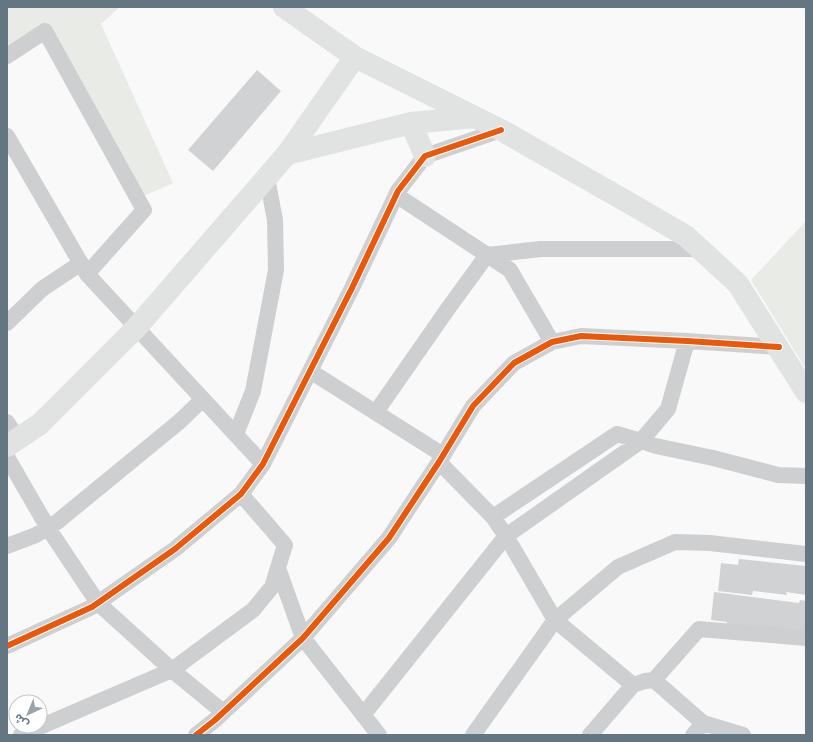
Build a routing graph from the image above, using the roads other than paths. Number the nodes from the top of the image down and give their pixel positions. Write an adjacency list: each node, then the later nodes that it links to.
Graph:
1 (284, 7): 3 (street)
2 (7, 56): 15 (street)
3 (355, 57): 4 (street); 8 (street)
4 (475, 117): 5 (street); 6 (street)
5 (411, 123): 8 (street); 9 (street)
6 (501, 130): 9 (street); 13 (street)
7 (7, 136): 10 (street)
8 (287, 154): 11 (street)
9 (425, 156): 12 (street)
10 (13, 159): 15 (street)
11 (267, 178): 17 (street); 25 (street)
12 (396, 195): 14 (street); 21 (street)
13 (700, 249): 14 (street); 20 (street)
14 (487, 255): 19 (street); 24 (street)
15 (84, 269): 16 (street); 17 (street)
16 (7, 322)
17 (136, 328): 23 (street); 26 (street)
18 (687, 340): 19 (street); 20 (street); 27 (street)
19 (552, 342): 28 (street)
20 (779, 347): 22 (street)
21 (310, 371): 24 (street); 29 (street)
22 (806, 392)
23 (203, 399): 25 (street); 33 (street)
24 (376, 412): 28 (street)
25 (236, 434): 29 (street)
26 (10, 441): 33 (street)
27 (641, 441): 30 (street); 32 (street); 34 (street)
28 (441, 458): 32 (street); 40 (street)
29 (264, 464): 31 (street)
30 (806, 476)
31 (241, 494): 37 (street); 38 (street)
32 (493, 517): 34 (street)
33 (48, 528): 35 (street); 38 (street)
34 (506, 536): 39 (street); 47 (street)
35 (7, 546)
36 (806, 554): 39 (street)
37 (278, 568): 40 (street); 43 (street)
38 (98, 603): 42 (street); 43 (street)
39 (555, 620): 45 (street); 52 (street)
40 (303, 638): 46 (street); 47 (street)
41 (806, 638): 44 (street)
42 (7, 646)
43 (172, 670): 46 (street); 49 (street)
44 (654, 680): 45 (street); 48 (street)
45 (633, 685): 53 (street)
46 (223, 712): 50 (street)
47 (363, 715): 51 (street)
48 (698, 729): 54 (street)
49 (21, 735)
50 (196, 735)
51 (379, 735)
52 (473, 735)
53 (590, 735)
54 (744, 735)

